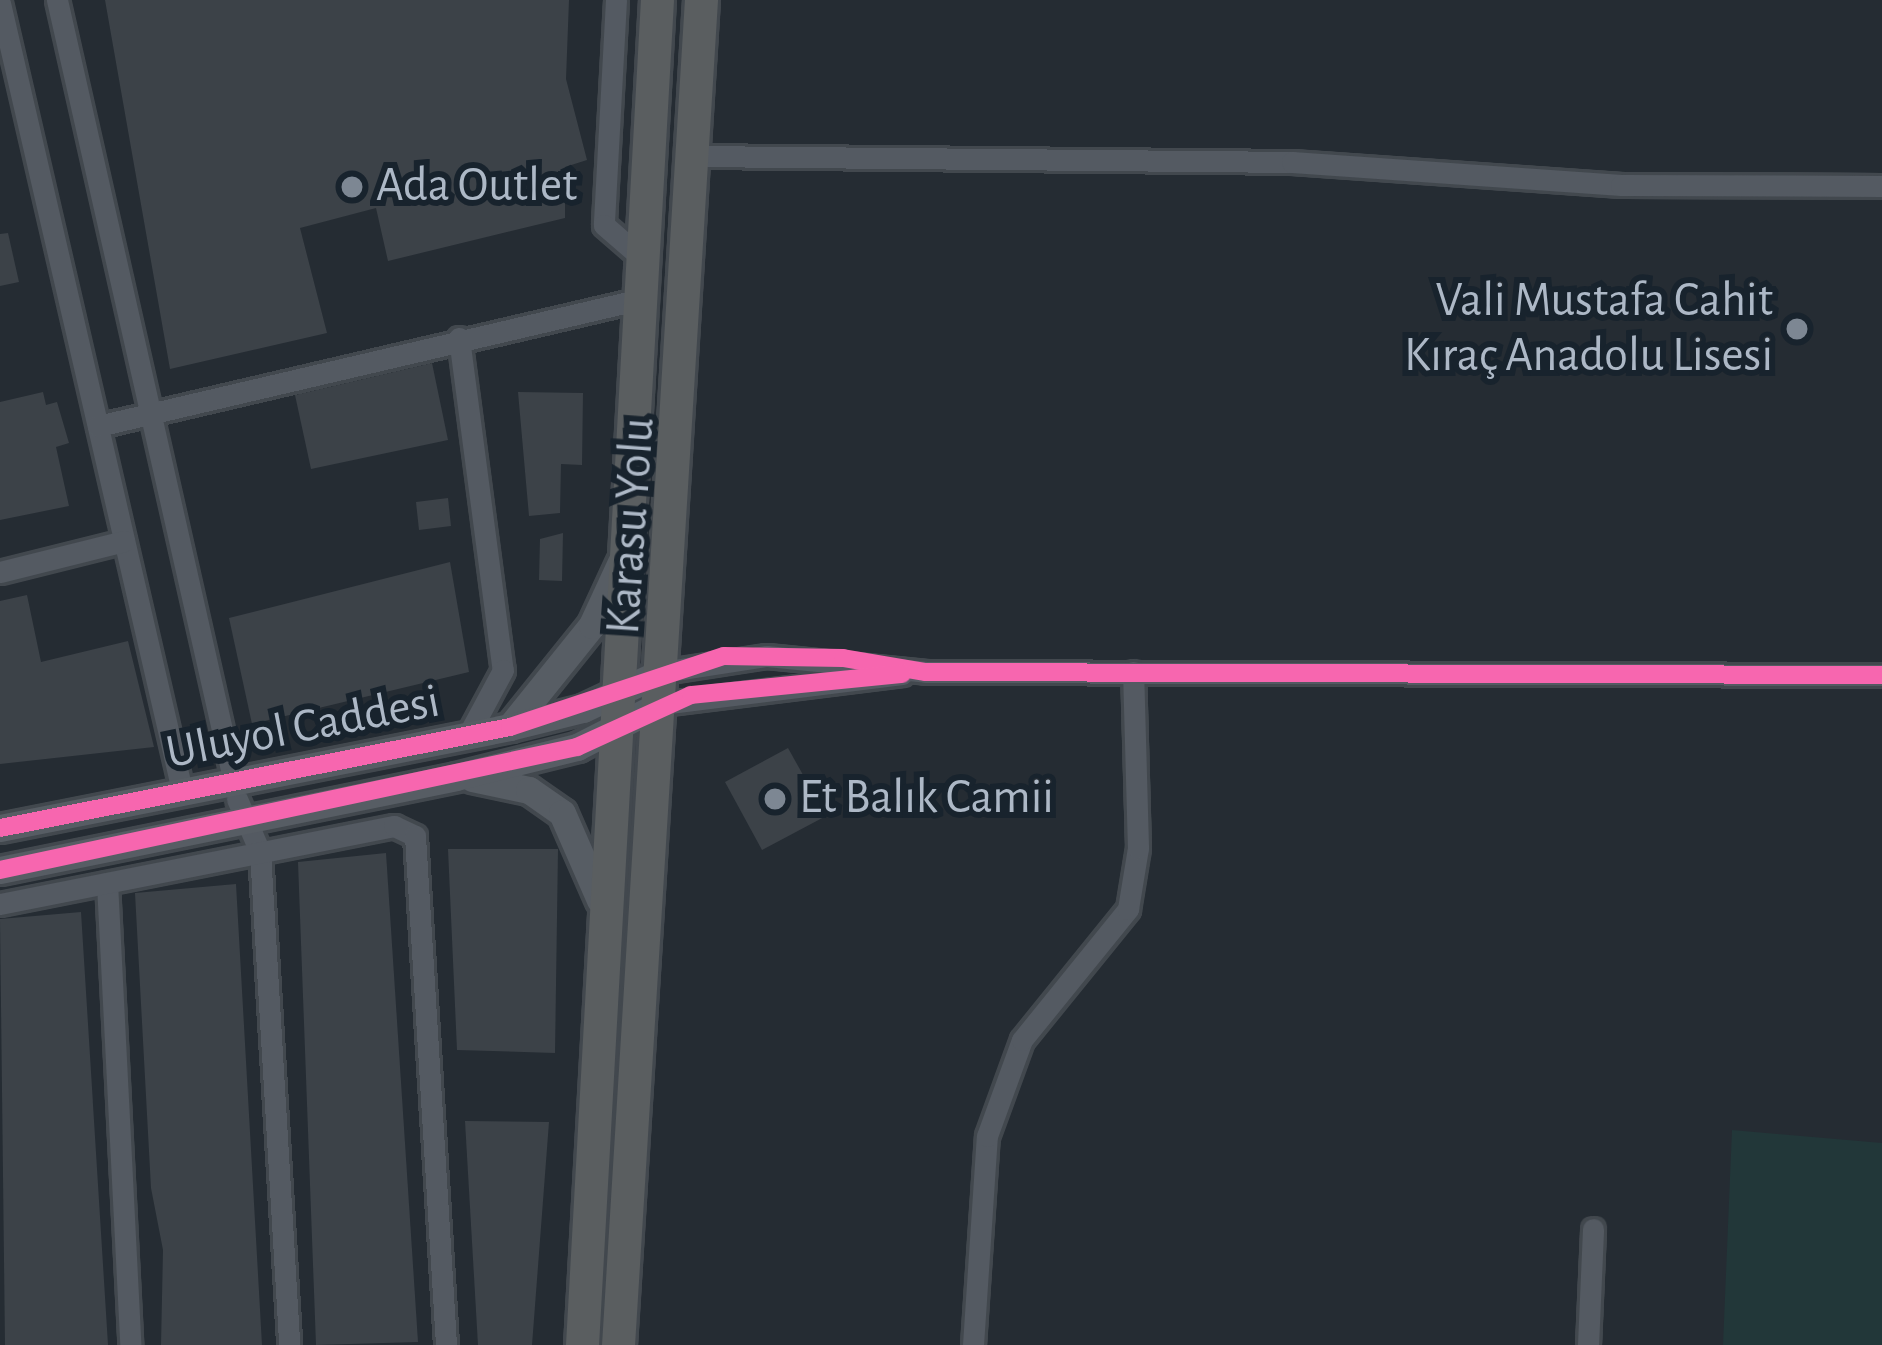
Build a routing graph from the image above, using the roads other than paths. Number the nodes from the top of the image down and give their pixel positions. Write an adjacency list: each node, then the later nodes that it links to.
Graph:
1 (57, 0): 11 (street)
2 (616, 0): 8 (street)
3 (654, 0): 8 (highway, Karasu Yolu)
4 (705, 0): 6 (highway, Karasu Yolu)
5 (0, 3): 12 (street)
6 (694, 156): 7 (street); 19 (highway, Karasu Yolu)
7 (1882, 186)
8 (643, 259): 9 (highway, Karasu Yolu)
9 (641, 299): 10 (street); 14 (highway, Karasu Yolu)
10 (458, 338): 11 (street); 23 (street)
11 (148, 408): 12 (street); 26 (street)
12 (98, 426): 13 (street)
13 (124, 542): 15 (street); 25 (street)
14 (628, 548): 20 (highway, Karasu Yolu); 22 (main road)
15 (0, 572)
16 (914, 671): 17 (street); 19 (street); 19 (street)
17 (1133, 671): 18 (street); 39 (street)
18 (1882, 675)
19 (661, 688): 20 (main road, Uluyol Caddesi); 21 (main road, Uluyol Caddesi); 38 (highway, Karasu Yolu)
20 (617, 690): 21 (highway, Karasu Yolu); 22 (main road, Uluyol Caddesi)
21 (614, 725): 24 (main road, Uluyol Caddesi); 32 (highway, Karasu Yolu)
22 (510, 727): 23 (main road, Uluyol Caddesi)
23 (468, 735): 26 (main road, Uluyol Caddesi)
24 (456, 777): 26 (main road, Uluyol Caddesi); 32 (main road)
25 (182, 791): 26 (main road, Uluyol Caddesi); 27 (main road, Uluyol Caddesi)
26 (239, 800): 28 (street); 29 (main road, Uluyol Caddesi)
27 (0, 828)
28 (260, 852): 30 (street); 35 (street); 36 (street)
29 (0, 869)
30 (107, 883): 31 (street); 34 (street)
31 (0, 904)
32 (604, 922): 37 (highway, Karasu Yolu)
33 (1593, 1229): 40 (street)
34 (130, 1345)
35 (289, 1345)
36 (446, 1345)
37 (581, 1345)
38 (618, 1345)
39 (973, 1345)
40 (1588, 1345)

